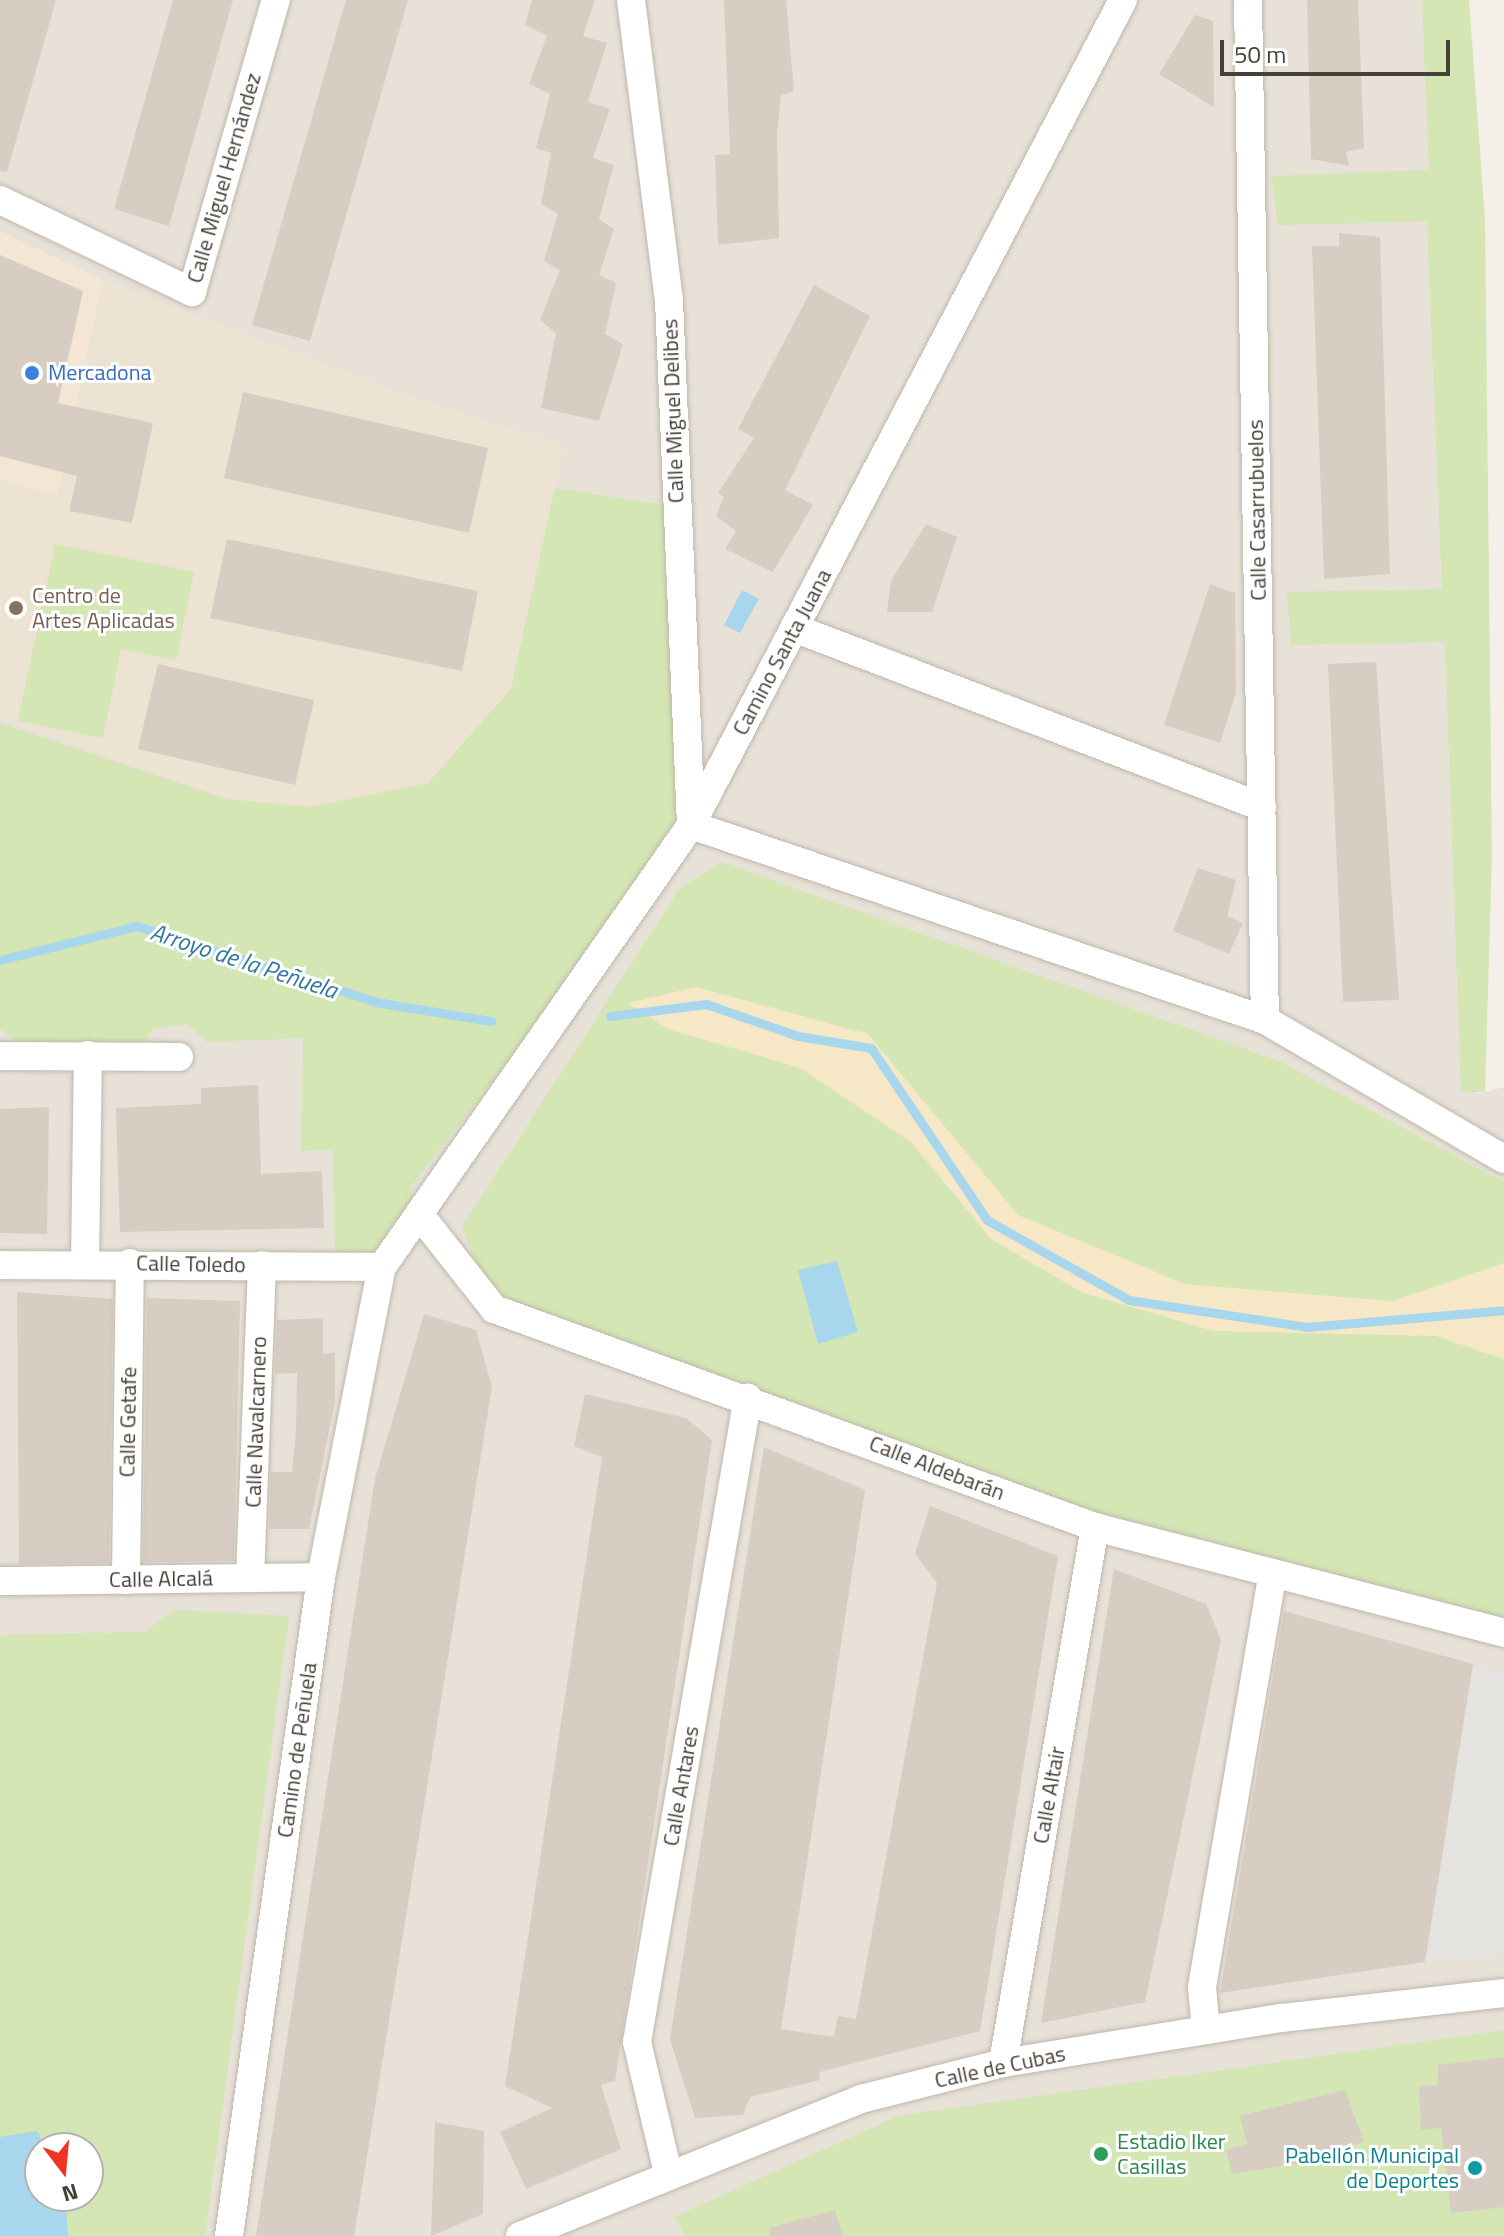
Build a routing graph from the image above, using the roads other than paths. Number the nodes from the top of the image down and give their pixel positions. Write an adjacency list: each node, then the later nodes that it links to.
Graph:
1 (276, 0): 5 (street, Calle Miguel Hernández)
2 (631, 0): 8 (street, Calle Miguel Delibes)
3 (1123, 0): 6 (street, Camino Santa Juana)
4 (1248, 0): 7 (street, Calle Casarrubuelos)
5 (0, 200)
6 (794, 628): 7 (street); 8 (street, Camino Santa Juana)
7 (1262, 807): 9 (street, Calle Casarrubuelos)
8 (691, 825): 9 (street); 14 (street, Camino Santa Juana)
9 (1265, 1020): 13 (street)
10 (88, 1055): 11 (street); 12 (street); 16 (street)
11 (0, 1056)
12 (179, 1057)
13 (1504, 1159)
14 (419, 1214): 19 (street, Camino Santa Juana); 20 (street, Calle Aldebarán)
15 (130, 1263): 16 (street, Calle Toledo); 18 (street, Calle Toledo); 25 (street, Calle Getafe)
16 (85, 1264): 17 (street, Calle Toledo)
17 (0, 1265)
18 (262, 1265): 19 (street, Calle Toledo); 24 (street, Calle Navalcarnero)
19 (382, 1267): 23 (street, Camino de Peñuela)
20 (748, 1397): 21 (street, Calle Aldebarán); 31 (street, Calle Antares)
21 (1095, 1527): 22 (street, Calle Aldebarán); 30 (street, Calle Altair)
22 (1273, 1573): 27 (street, Calle Aldebarán); 29 (street)
23 (321, 1577): 24 (street, Calle Alcalá); 32 (street, Camino de Peñuela)
24 (250, 1578): 25 (street, Calle Alcalá)
25 (126, 1580): 26 (street, Calle Alcalá)
26 (0, 1581)
27 (1504, 1633)
28 (1504, 1993): 29 (street, Calle de Cubas)
29 (1206, 2030): 30 (street, Calle de Cubas)
30 (1003, 2063): 31 (street, Calle de Cubas)
31 (668, 2173): 33 (street, Calle de Cubas)
32 (229, 2236)
33 (520, 2236)

